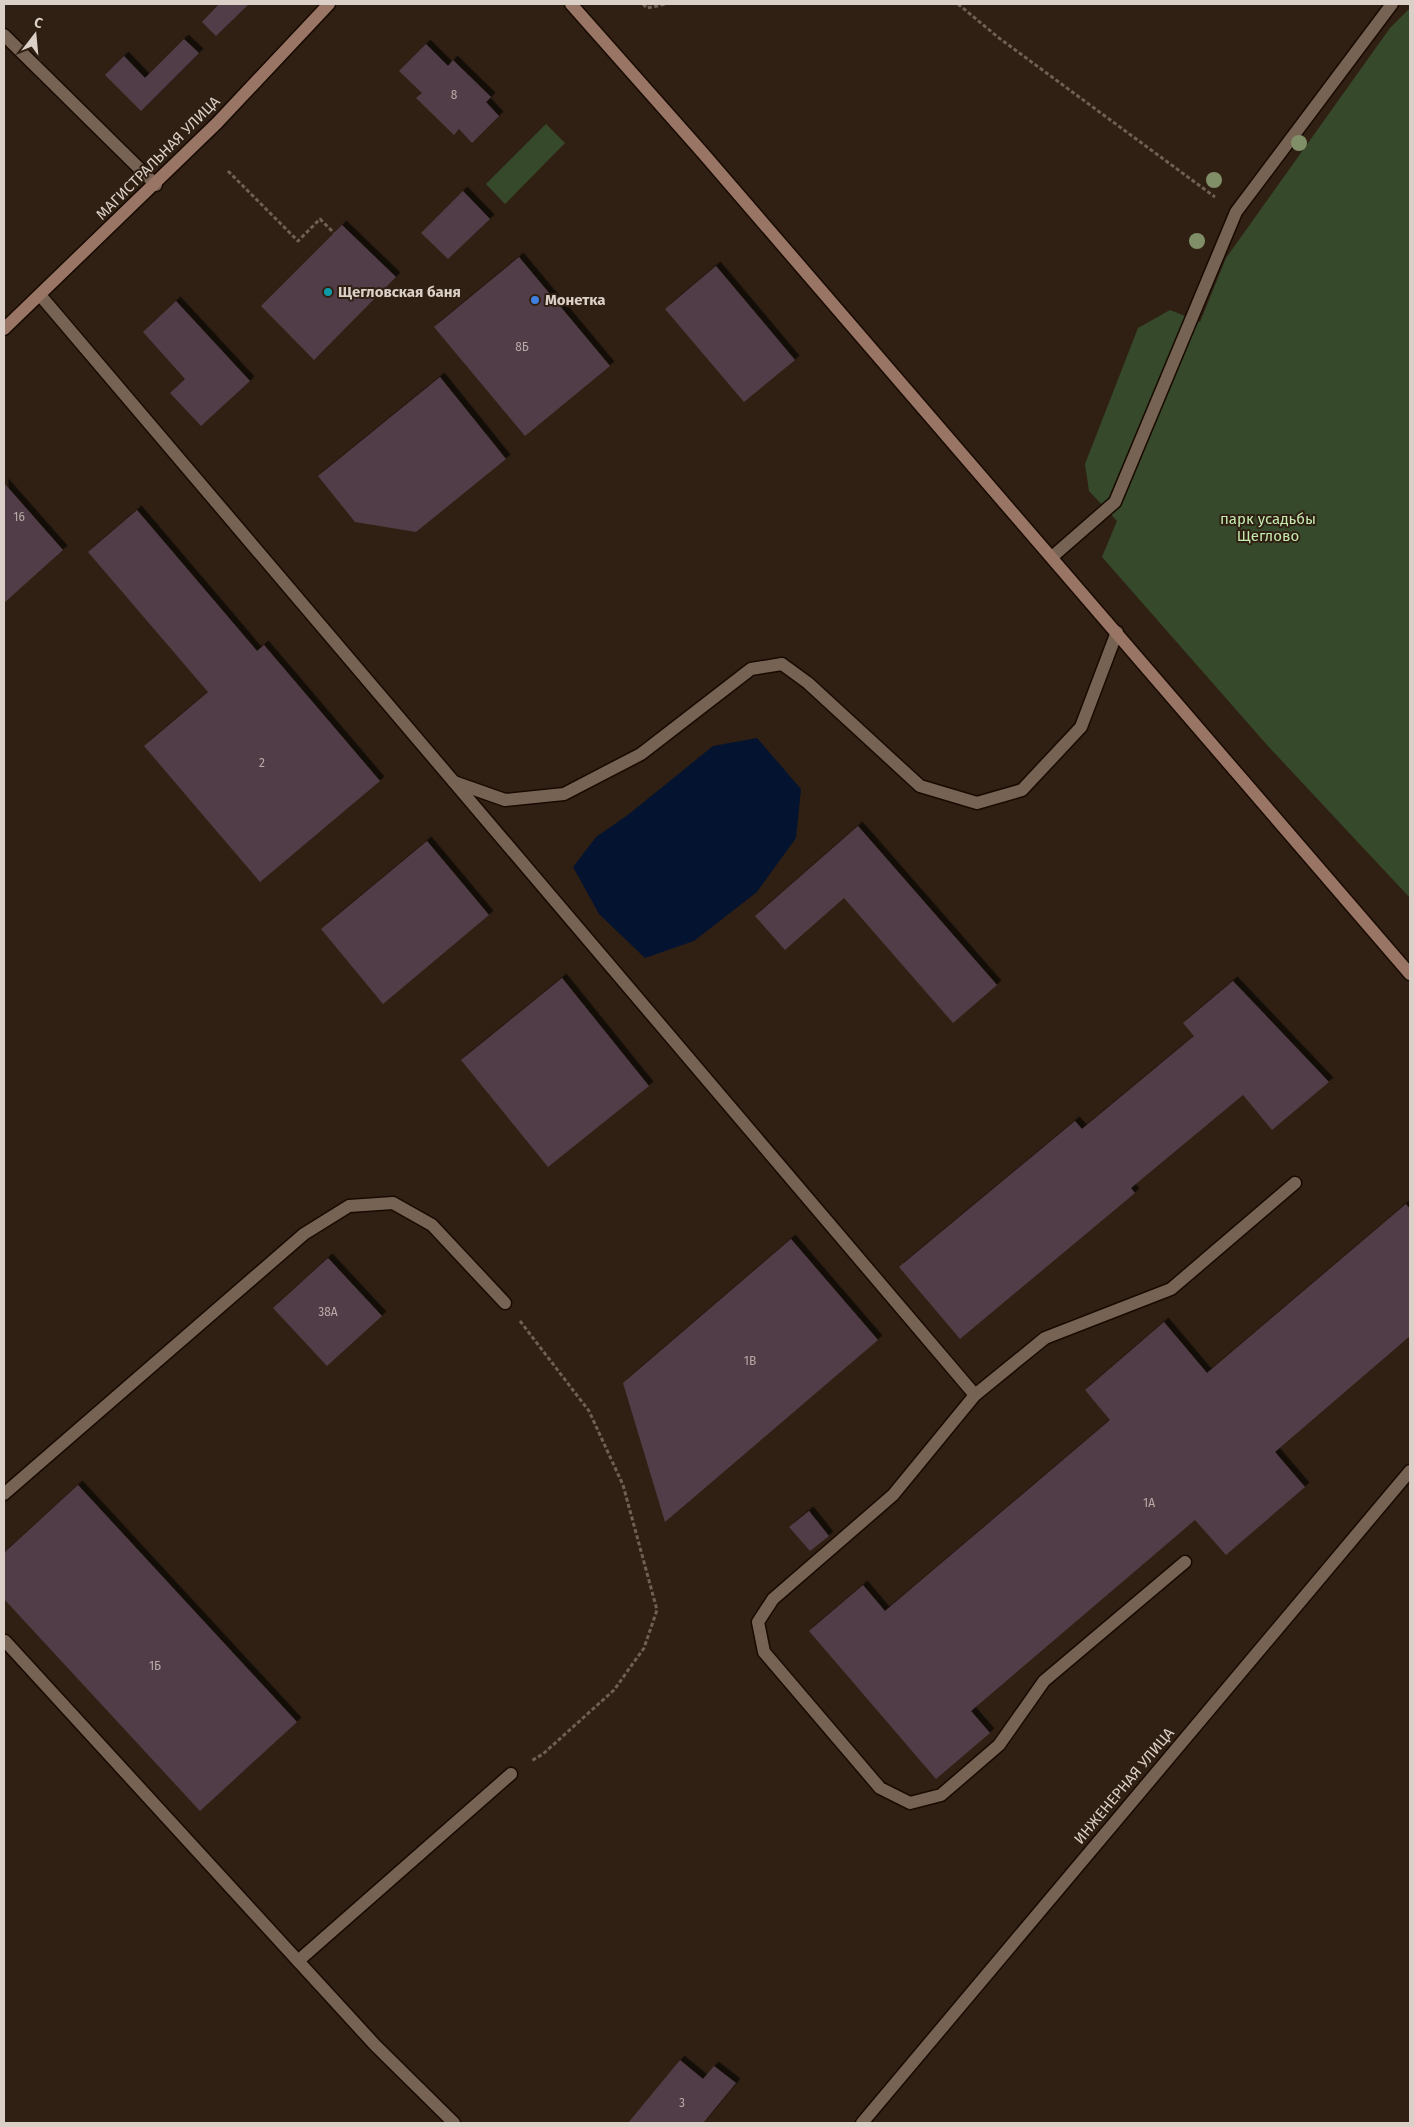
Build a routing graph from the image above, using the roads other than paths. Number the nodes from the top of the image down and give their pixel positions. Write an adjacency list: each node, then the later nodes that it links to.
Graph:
1 (329, 4): 5 (main road, МАГИСТРАЛЬНАЯ УЛИЦА)
2 (571, 4): 8 (main road)
3 (1392, 4): 8 (street)
4 (4, 35): 5 (street)
5 (156, 184): 6 (main road, МАГИСТРАЛЬНАЯ УЛИЦА)
6 (40, 295): 7 (main road, МАГИСТРАЛЬНАЯ УЛИЦА); 10 (street)
7 (4, 329)
8 (1052, 557): 9 (main road)
9 (1117, 632): 10 (street); 11 (main road)
10 (454, 782): 14 (street)
11 (1410, 974)
12 (1295, 1183): 14 (street)
13 (505, 1303): 16 (street)
14 (975, 1395): 17 (street)
15 (1410, 1470): 22 (street, ИНЖЕНЕРНАЯ УЛИЦА)
16 (4, 1494)
17 (1185, 1562)
18 (5, 1641): 20 (street)
19 (511, 1774): 20 (street)
20 (298, 1961): 21 (street)
21 (454, 2123)
22 (862, 2123)

